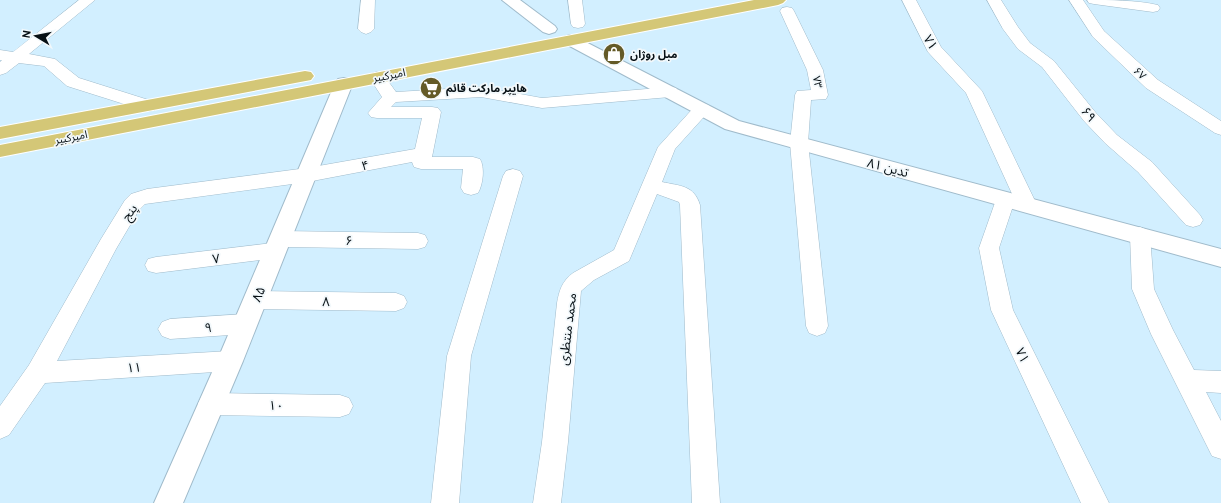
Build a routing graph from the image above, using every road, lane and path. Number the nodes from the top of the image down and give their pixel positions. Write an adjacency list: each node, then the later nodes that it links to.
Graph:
1 (88, 0): 15 (street)
2 (368, 0): 12 (street)
3 (510, 0): 13 (street)
4 (575, 0): 14 (street)
5 (703, 0): 14 (main road, امیرکبیر)
6 (909, 0): 36 (street, ۷۱)
7 (994, 0): 37 (street, ۶۹)
8 (1076, 0): 26 (street, ۶۷)
9 (1094, 0): 11 (street)
10 (783, 5): 14 (main road, امیرکبیر); 28 (street, ۷۳)
11 (1153, 8)
12 (366, 29)
13 (549, 29): 14 (main road, امیرکبیر); 22 (main road, امیرکبیر)
14 (574, 32): 17 (main road, امیرکبیر); 19 (street, تدین ۸۱)
15 (8, 56): 16 (street); 23 (street)
16 (0, 70)
17 (377, 77): 18 (main road, امیرکبیر); 20 (street)
18 (344, 83): 22 (main road, امیرکبیر); 31 (street, ۸۵)
19 (670, 92): 20 (street); 24 (street, تدین ۸۱)
20 (391, 97): 30 (street)
21 (186, 99): 22 (main road, امیرکبیر); 23 (main road, امیرکبیر); 25 (main road)
22 (222, 100): 25 (main road, امیرکبیر)
23 (149, 106): 27 (main road, امیرکبیر)
24 (702, 109): 28 (street, تدین ۸۱); 33 (street, محمد منتظری)
25 (182, 116): 29 (main road, امیرکبیر)
26 (1221, 129)
27 (0, 133)
28 (799, 143): 35 (street, تدین ۸۱); 46 (street)
29 (0, 151)
30 (423, 154): 31 (street, ۴); 34 (street)
31 (307, 175): 40 (street, ۸۵); 49 (street, پنج)
32 (513, 176): 57 (street)
33 (651, 186): 58 (street, محمد منتظری); 59 (street)
34 (471, 188)
35 (1005, 199): 36 (street, تدین ۸۱); 60 (street, ۷۱)
36 (1028, 205): 38 (street, تدین ۸۱)
37 (1193, 220)
38 (1140, 235): 41 (street, تدین ۸۱); 50 (street)
39 (418, 241): 40 (street, ۶)
40 (278, 244): 42 (street, ۷); 43 (street, ۸۵)
41 (1221, 258)
42 (156, 266)
43 (255, 300): 44 (street, ۸); 45 (street, ۸۵)
44 (396, 302)
45 (246, 324): 47 (street, ۹); 48 (street, ۸۵)
46 (817, 326)
47 (170, 329)
48 (230, 362): 49 (street, ۱۱); 52 (street, ۸۵)
49 (38, 373): 54 (street, پنج)
50 (1187, 380): 51 (street); 55 (street)
51 (1221, 382)
52 (211, 404): 53 (street, ۱۰); 56 (street, ۸۵)
53 (340, 406)
54 (0, 427)
55 (1221, 447)
56 (168, 503)
57 (445, 503)
58 (547, 503)
59 (706, 503)
60 (1095, 503)

